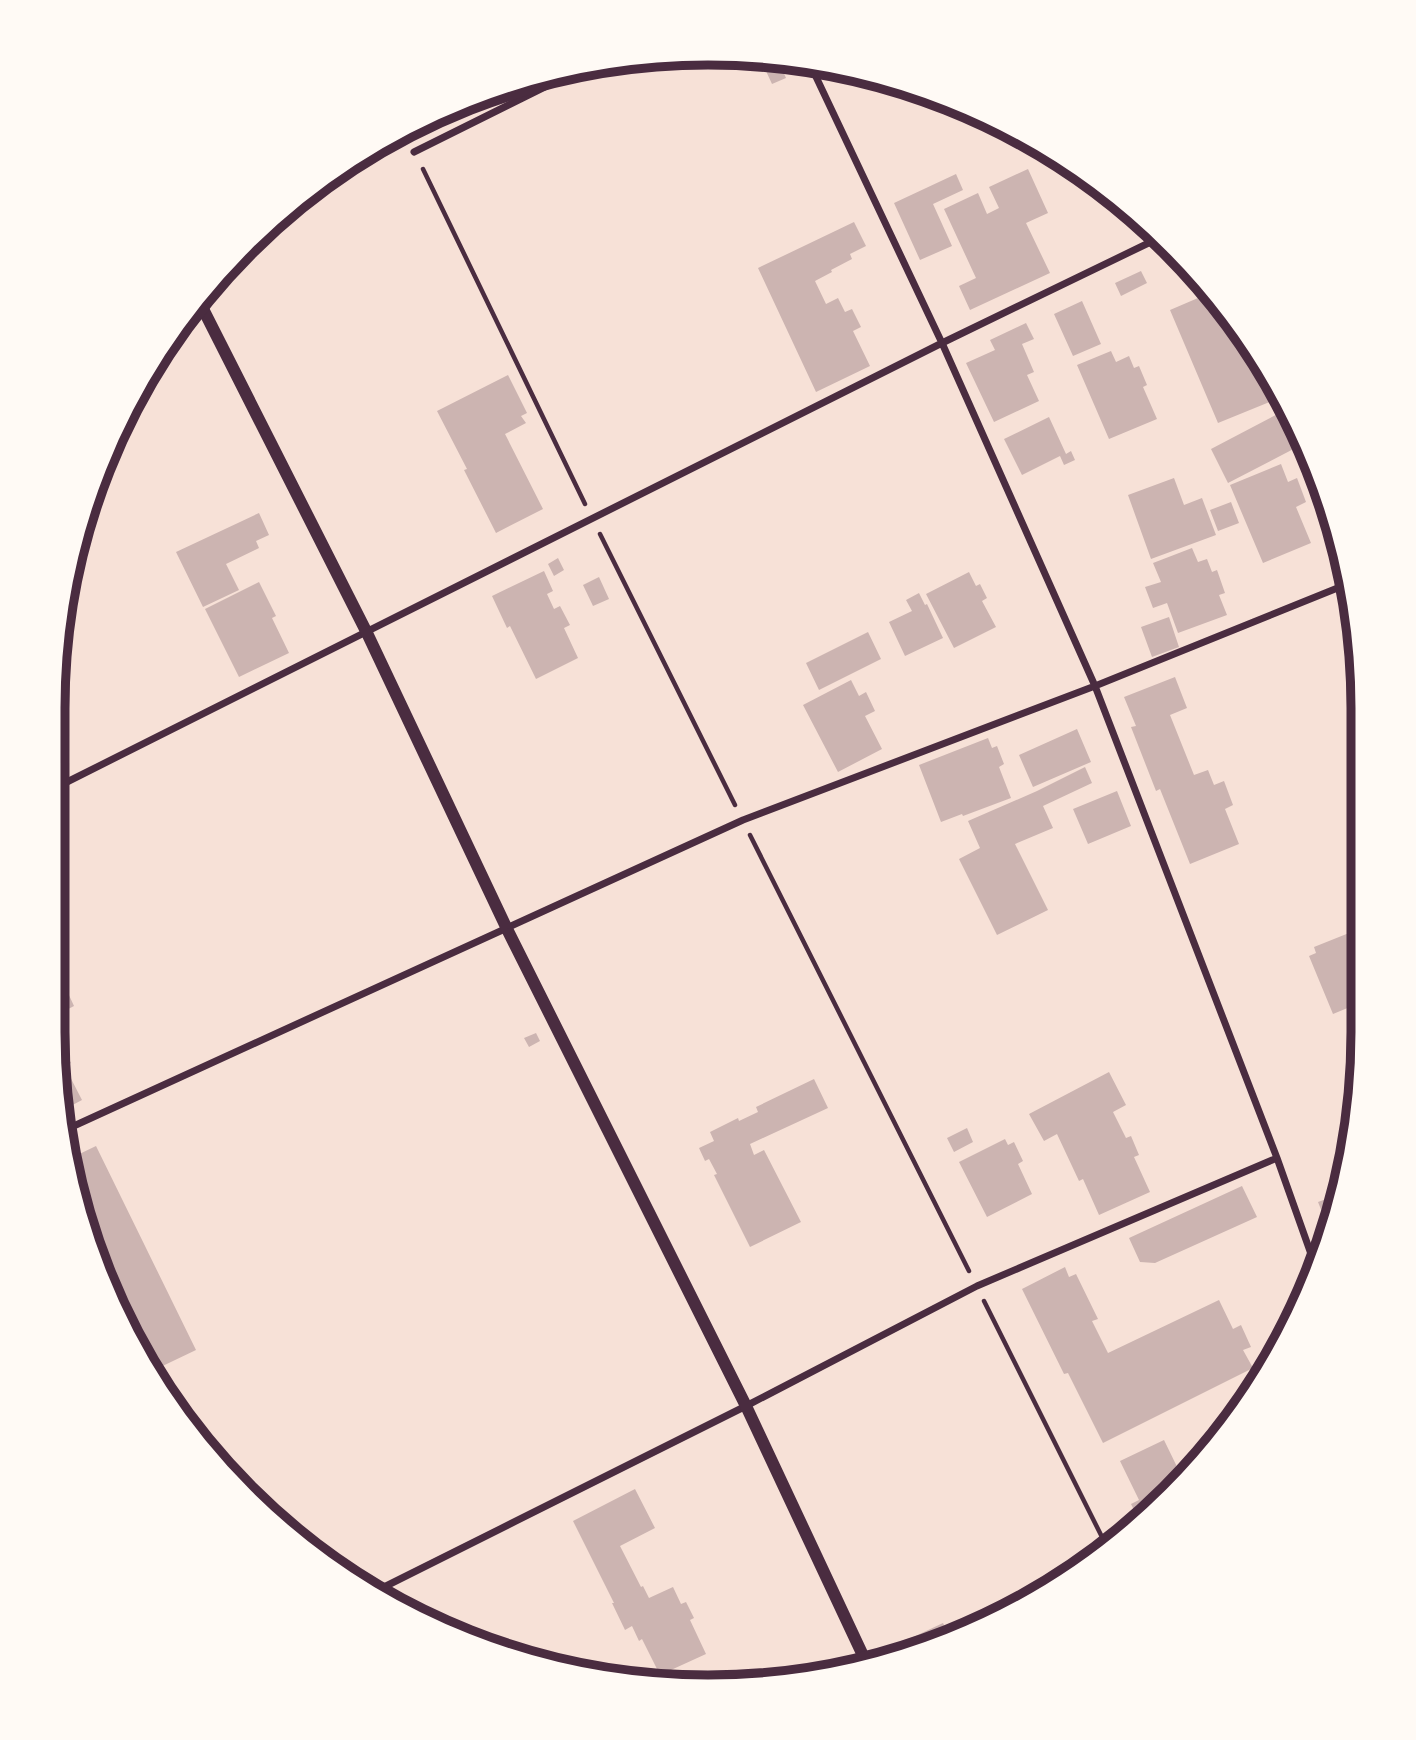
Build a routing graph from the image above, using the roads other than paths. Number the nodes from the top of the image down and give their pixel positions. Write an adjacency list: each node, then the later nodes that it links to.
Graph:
1 (815, 74): 6 (street)
2 (547, 86): 3 (street)
3 (414, 152)
4 (1151, 242): 6 (street)
5 (203, 309): 8 (street)
6 (942, 344): 8 (street); 9 (street)
7 (1340, 587): 9 (street)
8 (367, 633): 10 (street); 11 (street)
9 (1095, 686): 11 (street); 13 (street)
10 (65, 783)
11 (507, 929): 12 (street); 15 (street)
12 (72, 1127)
13 (1277, 1158): 14 (street); 15 (street)
14 (1311, 1254)
15 (746, 1406): 16 (street); 17 (street)
16 (383, 1587)
17 (863, 1656)

